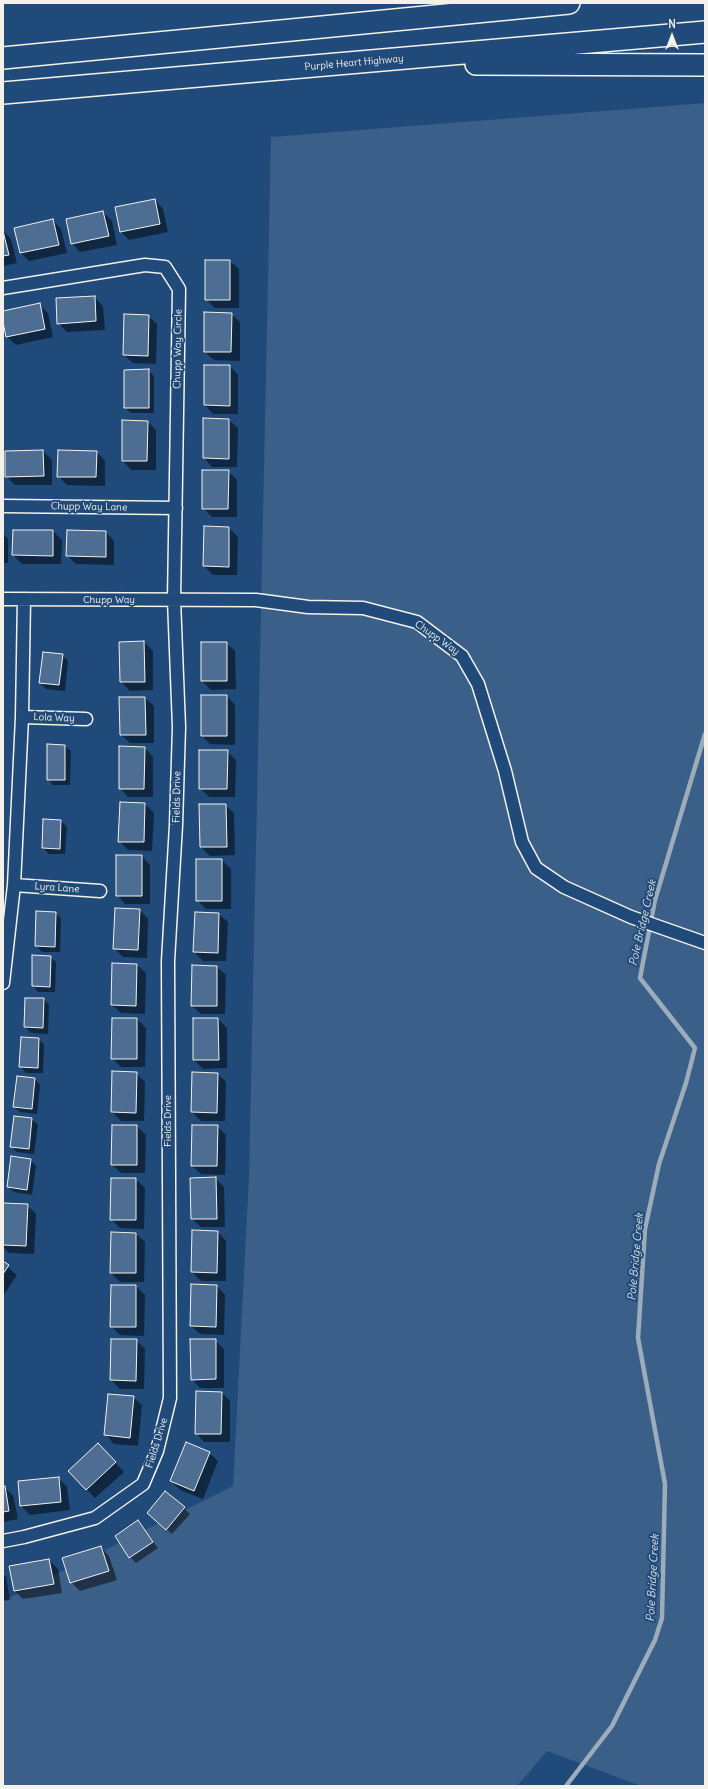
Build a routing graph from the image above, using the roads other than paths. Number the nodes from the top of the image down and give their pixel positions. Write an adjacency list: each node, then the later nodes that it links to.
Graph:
1 (550, 3): 3 (highway)
2 (569, 3): 3 (highway)
3 (512, 8): 5 (highway)
4 (705, 32): 6 (highway, Purple Heart Highway)
5 (3, 58)
6 (344, 64): 7 (highway); 8 (highway, Purple Heart Highway)
7 (705, 65)
8 (3, 93)
9 (3, 288): 11 (street, Chupp Way Circle)
10 (3, 506): 11 (street, Chupp Way Lane)
11 (176, 508): 14 (street, Chupp Way Circle)
12 (3, 599): 13 (street, Chupp Way)
13 (24, 599): 14 (street, Chupp Way); 15 (street)
14 (174, 600): 19 (street, Chupp Way); 21 (street, Fields Drive)
15 (22, 717): 16 (street, Lola Way); 17 (street)
16 (86, 719)
17 (14, 885): 18 (street, Lyra Lane); 20 (street)
18 (100, 891)
19 (705, 943)
20 (3, 983)
21 (3, 1541)

